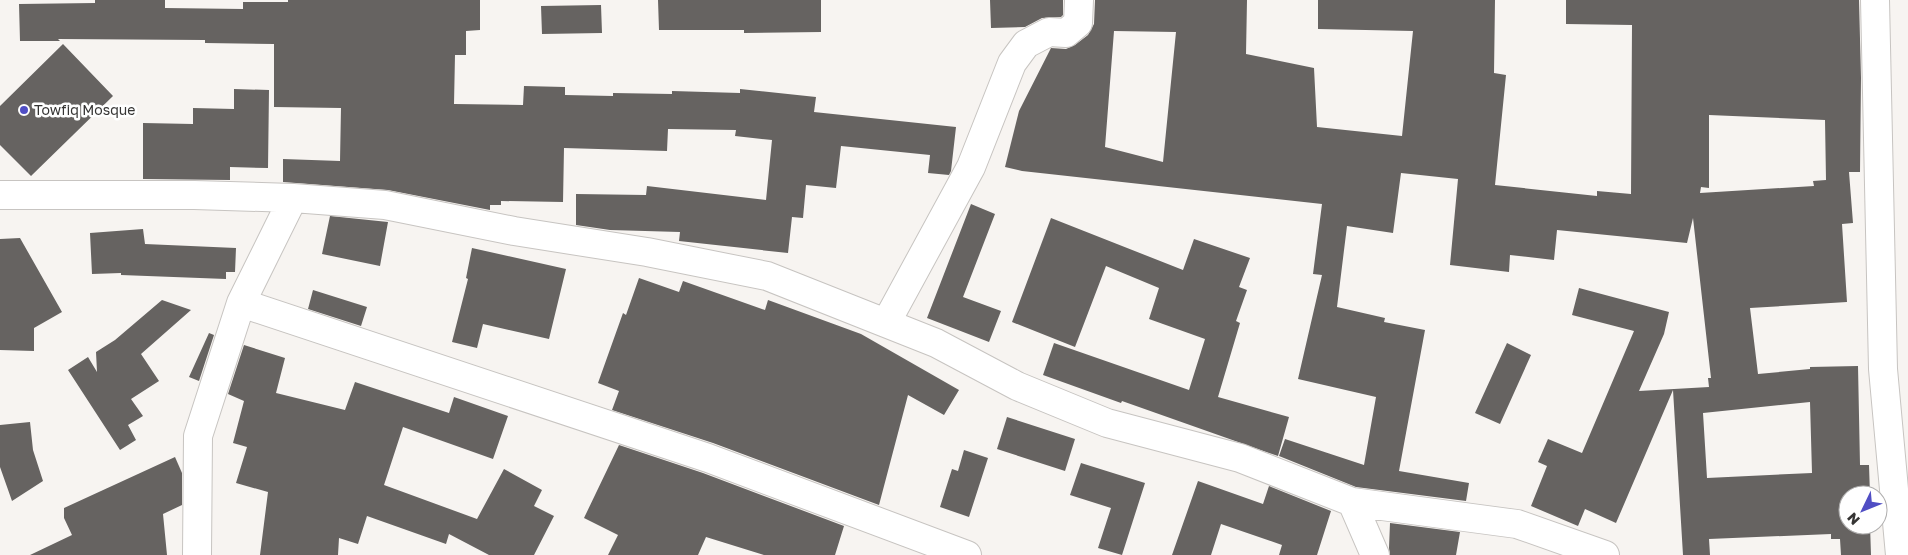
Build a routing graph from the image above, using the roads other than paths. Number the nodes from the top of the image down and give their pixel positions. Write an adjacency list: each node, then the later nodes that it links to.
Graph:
1 (1079, 0): 6 (street)
2 (1875, 0): 12 (street)
3 (0, 195): 4 (street)
4 (293, 198): 5 (street); 6 (street)
5 (242, 304): 8 (street); 9 (street)
6 (886, 323): 7 (street)
7 (1352, 502): 10 (street); 11 (street)
8 (197, 555)
9 (967, 555)
10 (1376, 555)
11 (1605, 555)
12 (1900, 555)

